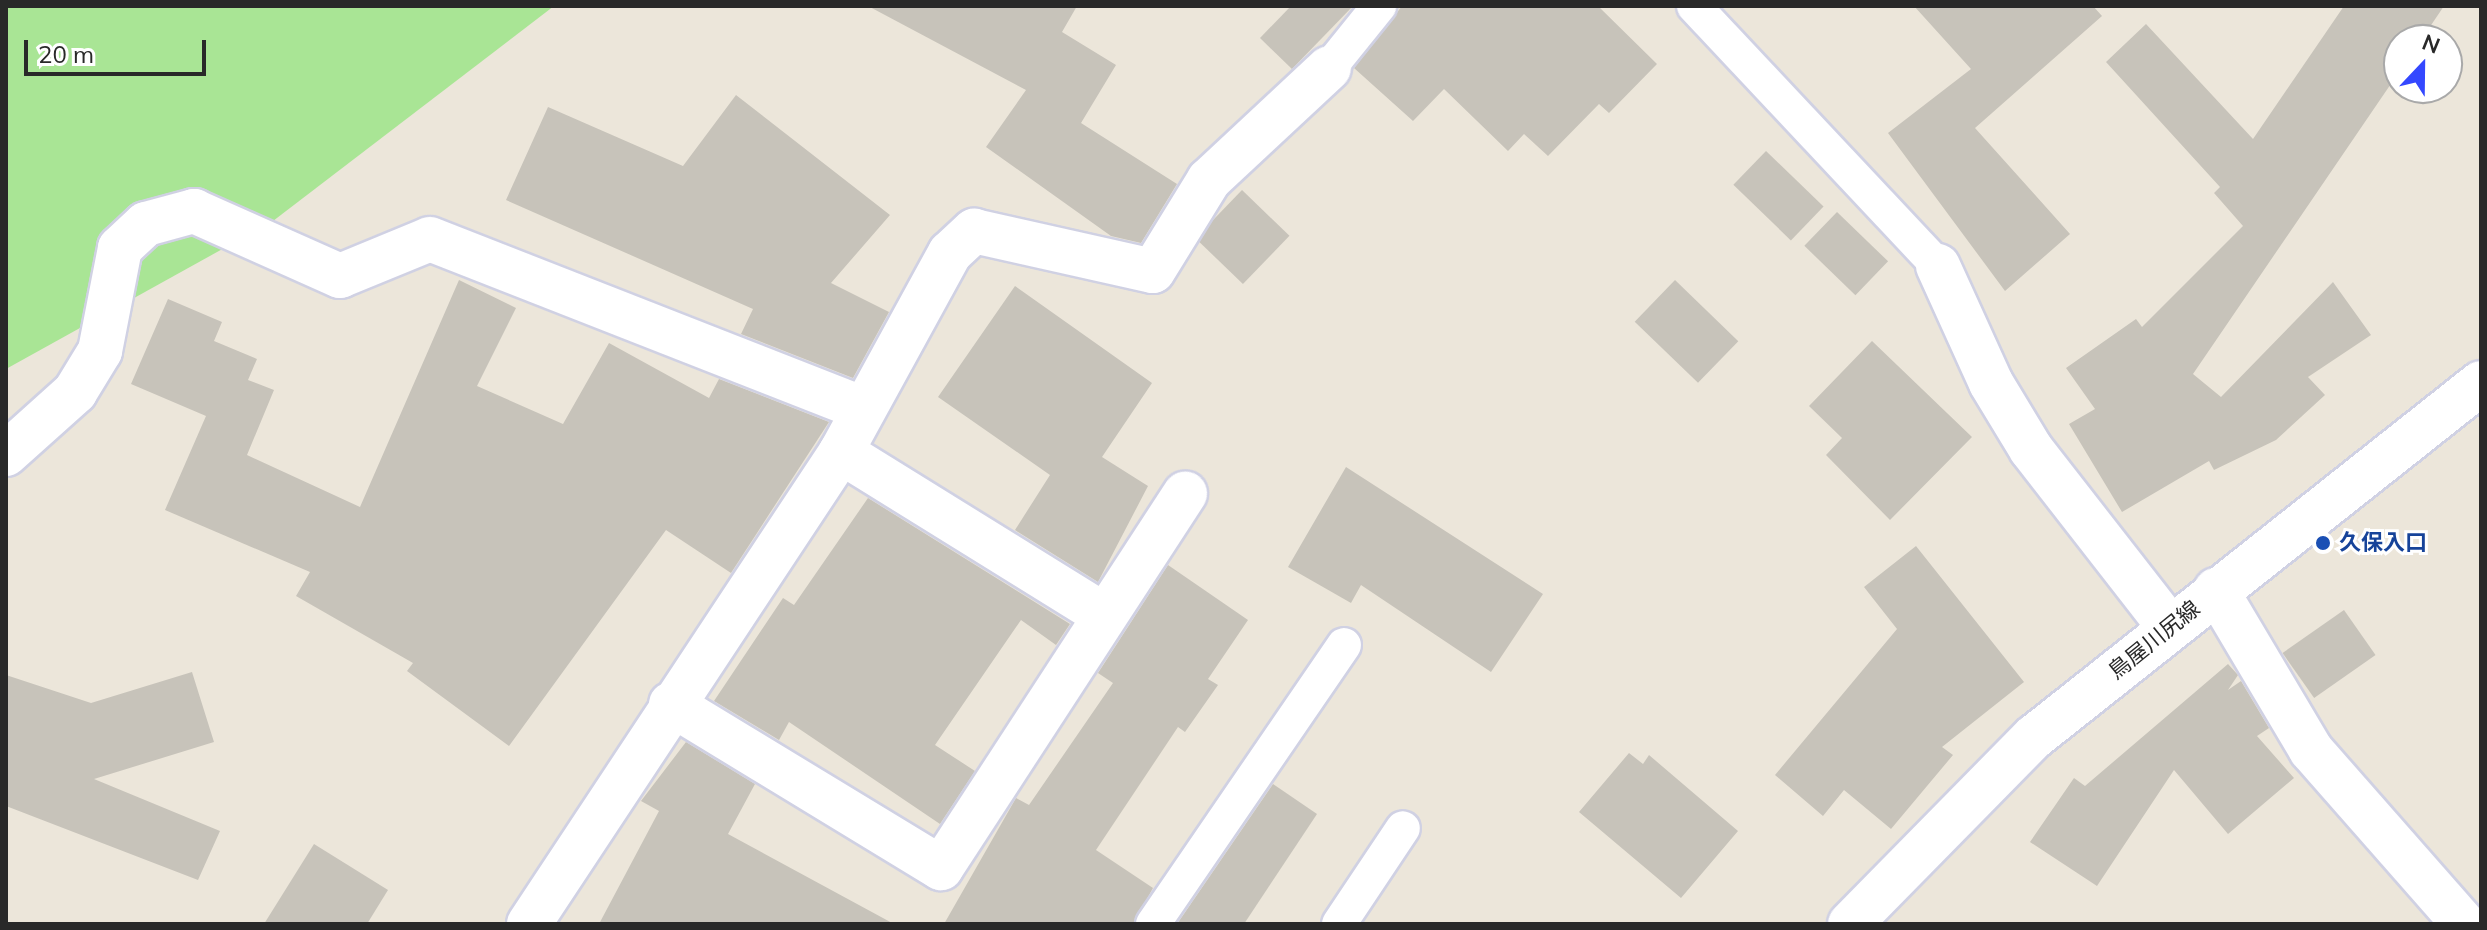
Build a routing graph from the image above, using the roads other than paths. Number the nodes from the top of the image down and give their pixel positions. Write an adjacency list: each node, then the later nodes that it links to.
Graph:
1 (1379, 6): 3 (lane)
2 (1694, 6): 4 (lane)
3 (1329, 68): 6 (street)
4 (1938, 266): 12 (street)
5 (2481, 383): 10 (street, 鳥屋川尻線)
6 (861, 408): 7 (street); 8 (street)
7 (841, 452): 11 (street); 14 (street)
8 (6, 454)
9 (1185, 493): 11 (street)
10 (2216, 590): 12 (street, 鳥屋川尻線); 20 (street)
11 (1104, 615): 14 (street)
12 (2169, 626): 19 (street, 鳥屋川尻線)
13 (1344, 645): 17 (lane)
14 (671, 704): 16 (street)
15 (1403, 828): 18 (lane)
16 (529, 924)
17 (1153, 924)
18 (1339, 924)
19 (1850, 924)
20 (2464, 924)

